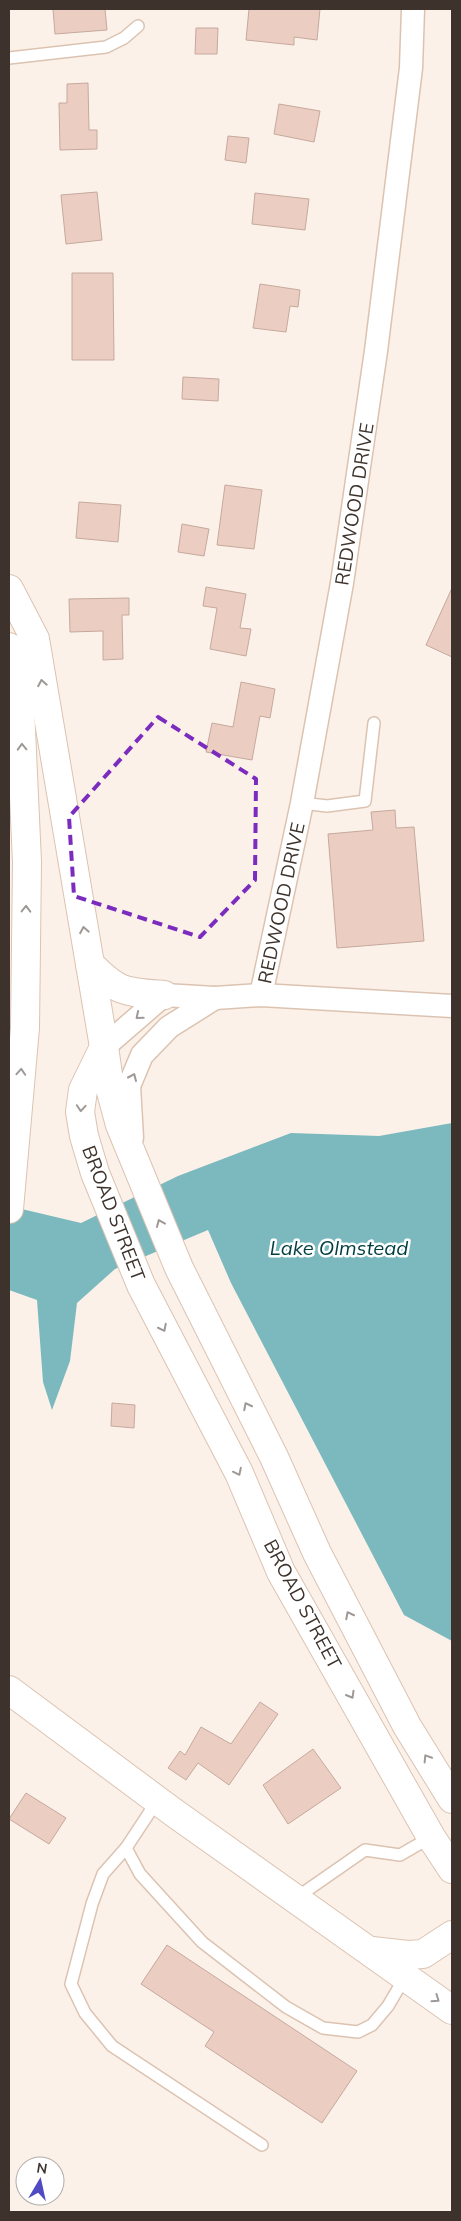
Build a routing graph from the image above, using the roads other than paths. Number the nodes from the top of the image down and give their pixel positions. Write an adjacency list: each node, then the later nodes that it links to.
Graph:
1 (413, 9): 7 (street, REDWOOD DRIVE)
2 (138, 26): 3 (lane)
3 (9, 58)
4 (9, 588): 8 (main road, one-way to 4)
5 (9, 647): 15 (main road, one-way to 5)
6 (374, 723): 7 (lane)
7 (302, 803): 10 (street, REDWOOD DRIVE)
8 (90, 964): 9 (main road); 13 (main road)
9 (164, 995): 11 (street); 13 (street, one-way to 13)
10 (261, 995): 11 (street); 12 (street)
11 (215, 998): 14 (street, one-way to 11)
12 (452, 1006)
13 (104, 1047): 14 (main road, BROAD STREET); 19 (main road, BROAD STREET, one-way to 19)
14 (133, 1160): 17 (main road, BROAD STREET, one-way to 14)
15 (9, 1209)
16 (9, 1690): 18 (main road)
17 (452, 1799)
18 (157, 1800): 20 (lane); 22 (main road)
19 (431, 1837): 21 (main road, BROAD STREET); 22 (lane)
20 (126, 1848): 25 (lane); 27 (lane)
21 (452, 1869)
22 (295, 1899): 24 (main road)
23 (452, 1935): 24 (main road)
24 (368, 1950): 25 (main road)
25 (405, 1977): 26 (main road, one-way to 26)
26 (452, 2010)
27 (262, 2145)

